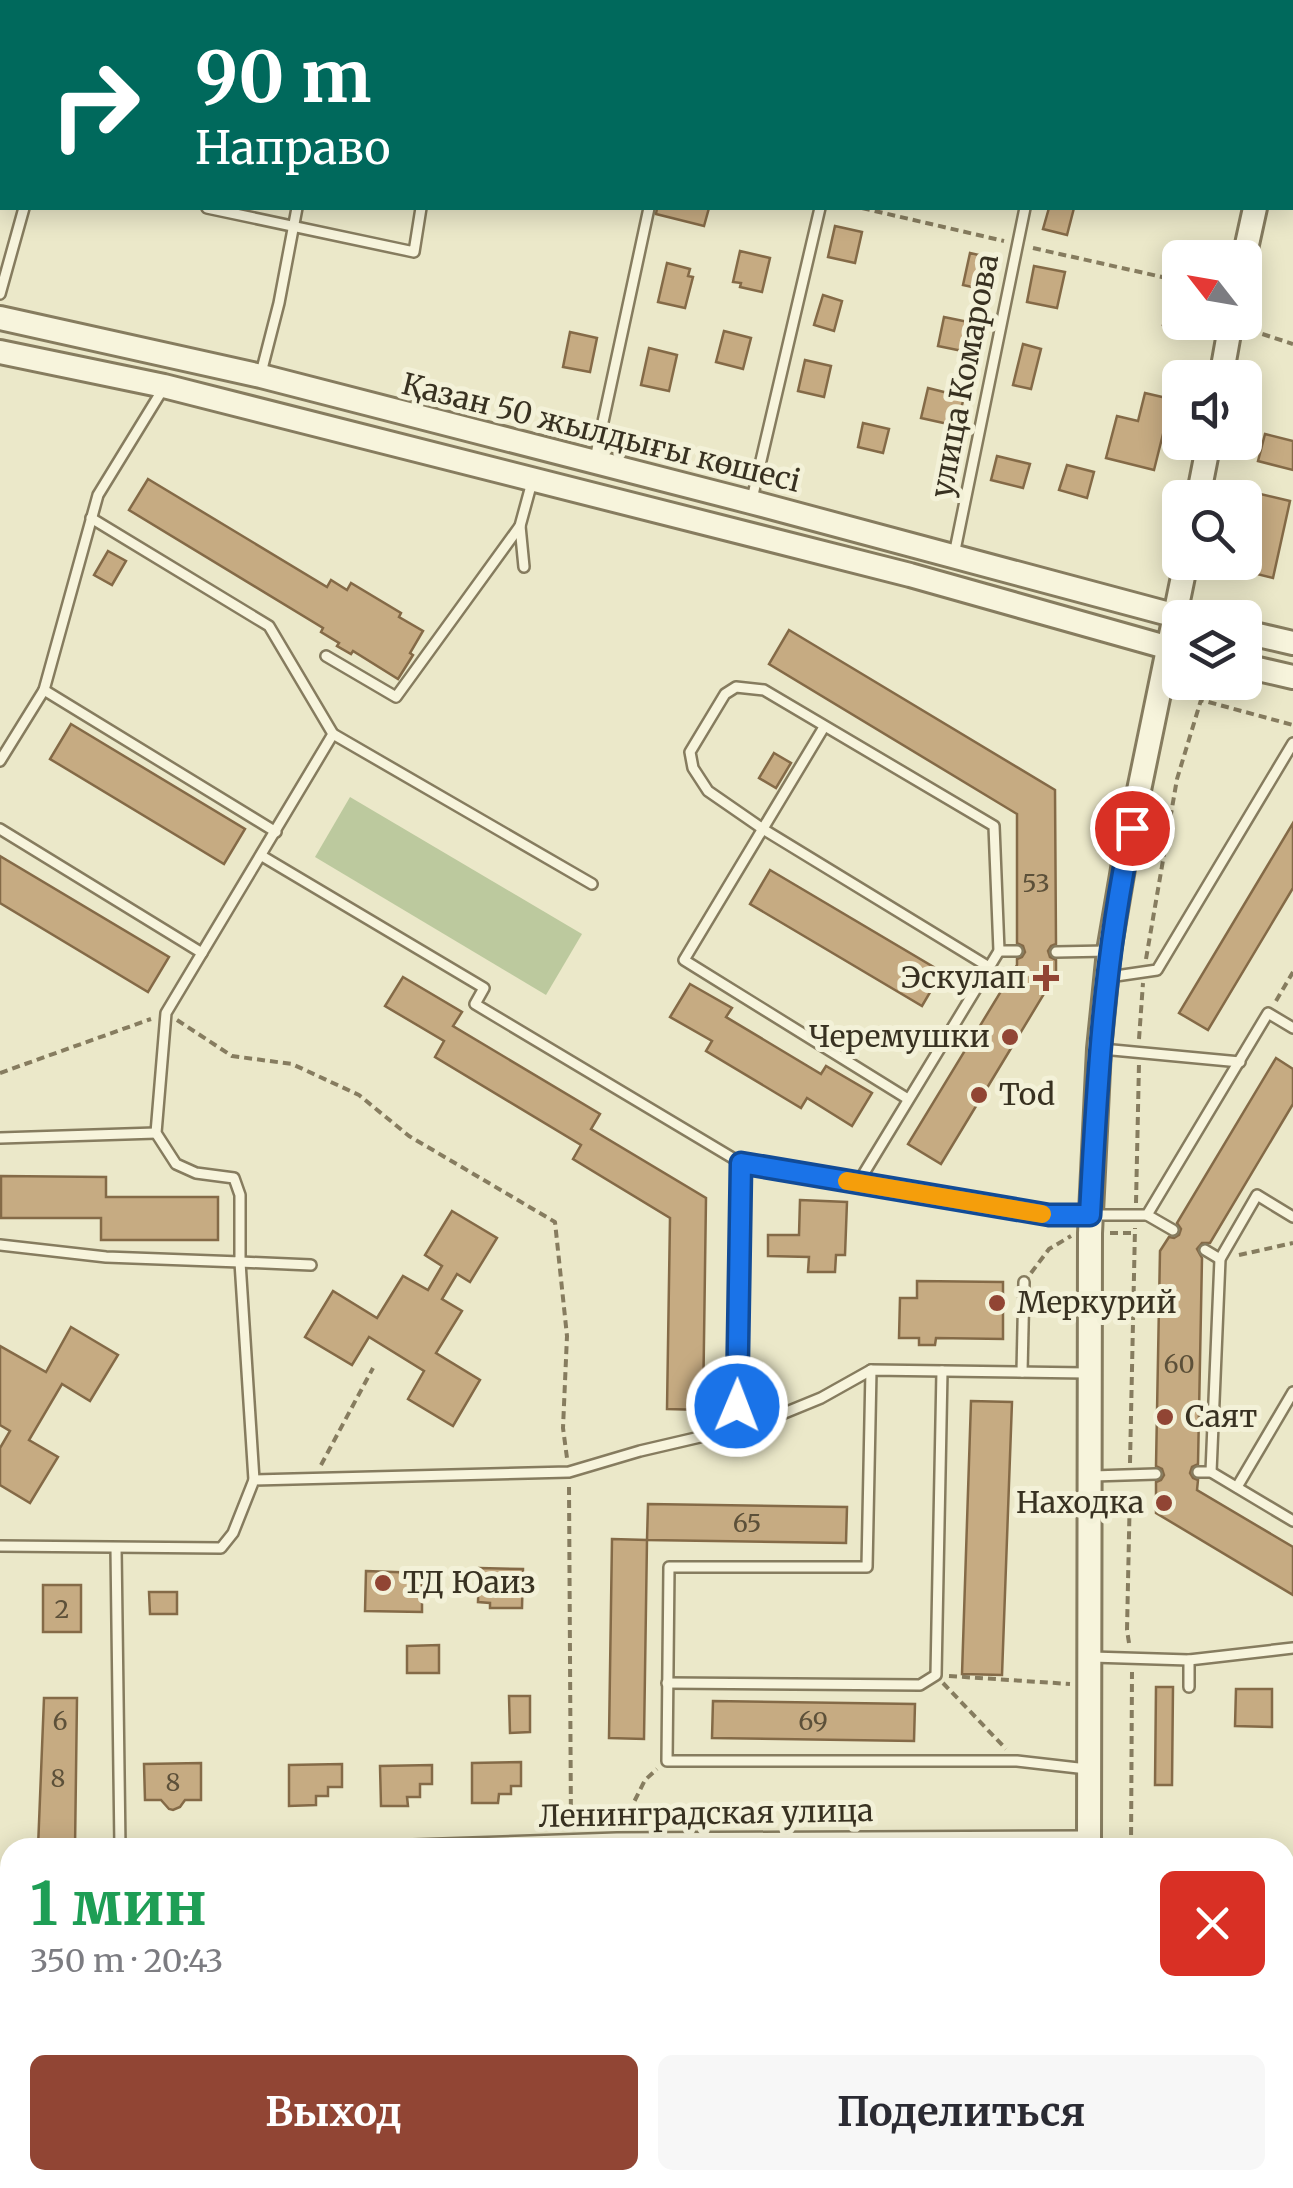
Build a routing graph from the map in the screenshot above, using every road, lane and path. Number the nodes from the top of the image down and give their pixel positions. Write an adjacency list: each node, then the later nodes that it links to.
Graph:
1 (23, 210): 11 (lane)
2 (217, 210): 9 (lane)
3 (297, 210): 9 (lane)
4 (421, 210): 9 (lane)
5 (649, 210): 18 (lane)
6 (820, 210): 20 (lane)
7 (1025, 210): 24 (lane, улица Комарова)
8 (1255, 210): 10 (street)
9 (294, 226): 16 (lane)
10 (1248, 240)
11 (0, 294)
12 (0, 318): 16 (street, Қазан 50 жылдығы көшесі)
13 (1262, 334): 14 (path)
14 (1293, 344)
15 (0, 352): 17 (street, Қазан 50 жылдығы көшесі)
16 (261, 376): 18 (street, Қазан 50 жылдығы көшесі)
17 (164, 386): 19 (street, Қазан 50 жылдығы көшесі); 21 (lane)
18 (594, 462): 20 (street, Қазан 50 жылдығы көшесі)
19 (533, 480): 22 (lane); 26 (street, Қазан 50 жылдығы көшесі)
20 (751, 502): 23 (street, Қазан 50 жылдығы көшесі)
21 (91, 518): 34 (lane); 38 (lane)
22 (520, 526): 25 (lane); 31 (lane)
23 (917, 546): 24 (street, Қазан 50 жылдығы көшесі); 26 (street)
24 (954, 555): 27 (street, Қазан 50 жылдығы көшесі)
25 (524, 567)
26 (910, 575): 30 (street, Қазан 50 жылдығы көшесі)
27 (1162, 611)
28 (1262, 636): 29 (street)
29 (1293, 643)
30 (1162, 646)
31 (326, 656)
32 (1262, 670): 33 (street)
33 (1293, 677)
34 (44, 690): 40 (lane); 43 (lane)
35 (1162, 700): 49 (street)
36 (1293, 725): 52 (path)
37 (824, 727): 42 (lane); 42 (lane); 46 (lane)
38 (333, 734): 43 (lane); 45 (lane)
39 (1293, 742): 52 (lane)
40 (0, 761)
41 (0, 829): 50 (lane)
42 (763, 829): 51 (lane); 62 (lane)
43 (276, 832): 44 (lane)
44 (262, 856): 50 (lane); 65 (lane)
45 (592, 884)
46 (999, 951): 47 (lane); 51 (lane)
47 (1017, 951)
48 (1056, 952): 49 (lane)
49 (1109, 952): 54 (street)
50 (202, 953): 55 (lane)
51 (989, 967): 62 (lane)
52 (1144, 972): 54 (lane); 59 (path)
53 (1293, 972): 56 (path)
54 (1106, 978): 58 (street)
55 (166, 1013): 61 (path); 63 (lane); 85 (path)
56 (1268, 1013): 57 (lane); 60 (lane)
57 (1293, 1028)
58 (1100, 1049): 59 (lane); 69 (street)
59 (1139, 1052): 60 (lane); 67 (path)
60 (1240, 1062): 67 (lane)
61 (0, 1073)
62 (908, 1100): 66 (lane)
63 (156, 1133): 64 (lane); 75 (lane)
64 (0, 1138)
65 (741, 1163): 66 (lane); 84 (lane)
66 (858, 1183): 69 (lane)
67 (1141, 1215): 69 (lane); 70 (lane); 89 (path)
68 (1293, 1217): 74 (lane)
69 (1090, 1224): 77 (path); 82 (street)
70 (1172, 1230)
71 (1293, 1243): 74 (path)
72 (0, 1245): 75 (lane)
73 (1206, 1250): 74 (lane)
74 (1220, 1259): 87 (lane)
75 (240, 1262): 76 (lane); 92 (lane)
76 (311, 1266)
77 (1024, 1282): 81 (lane)
78 (373, 1368): 91 (path)
79 (870, 1370): 80 (lane); 85 (lane); 102 (lane)
80 (942, 1372): 81 (lane); 101 (lane)
81 (1022, 1372): 82 (lane)
82 (1090, 1374): 90 (street)
83 (1293, 1392): 93 (lane)
84 (737, 1406)
85 (569, 1472): 91 (lane); 109 (path)
86 (1198, 1472): 87 (lane)
87 (1211, 1472): 93 (lane)
88 (1156, 1474): 89 (lane)
89 (1130, 1475): 90 (lane); 99 (path)
90 (1090, 1476): 98 (street)
91 (314, 1478): 92 (lane)
92 (254, 1480): 96 (lane)
93 (1237, 1487): 94 (lane)
94 (1293, 1521)
95 (0, 1546): 96 (lane)
96 (116, 1548): 108 (lane)
97 (1293, 1648): 100 (lane)
98 (1090, 1657): 99 (lane); 103 (street)
99 (1132, 1658): 100 (lane); 112 (path)
100 (1188, 1660): 104 (lane)
101 (936, 1676): 102 (lane); 103 (path); 106 (path)
102 (668, 1683): 105 (lane)
103 (1090, 1686): 107 (street)
104 (1189, 1687)
105 (667, 1761): 106 (lane); 110 (path)
106 (1017, 1762): 107 (lane)
107 (1089, 1769): 111 (street)
108 (120, 1838)
109 (571, 1838)
110 (617, 1838)
111 (1089, 1838)
112 (1130, 1838)

